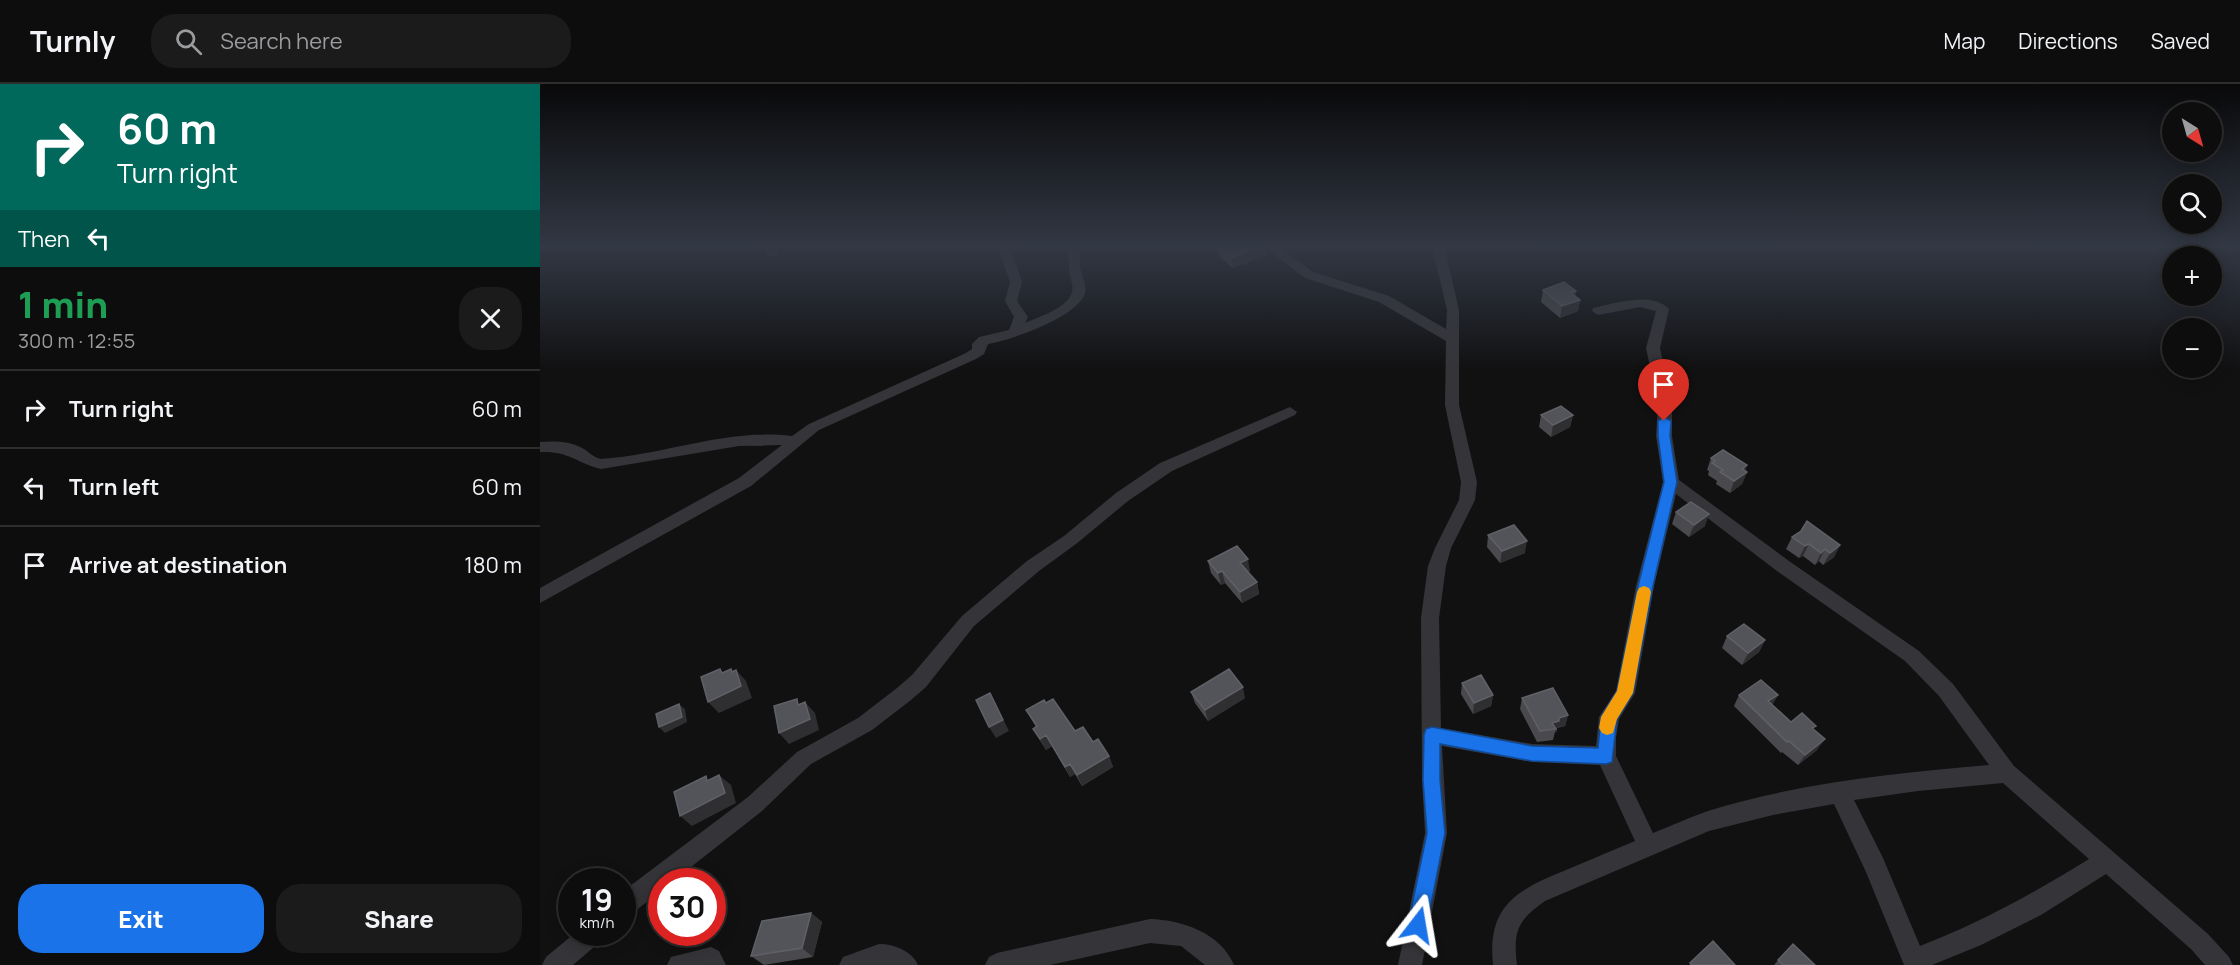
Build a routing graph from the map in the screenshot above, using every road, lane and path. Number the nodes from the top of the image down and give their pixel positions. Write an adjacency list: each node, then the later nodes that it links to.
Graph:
1 (1015, 287): 6 (street)
2 (1079, 287): 6 (street)
3 (1347, 287): 7 (street)
4 (1448, 287): 7 (street)
5 (1598, 311): 11 (street)
6 (1014, 333): 9 (street)
7 (1453, 339): 13 (street)
8 (1290, 412): 19 (street)
9 (797, 442): 10 (street); 12 (street)
10 (540, 447)
11 (1671, 482): 14 (street); 15 (street)
12 (540, 596)
13 (1432, 735): 14 (street); 29 (street)
14 (1606, 756): 17 (street)
15 (2007, 773): 16 (street); 18 (street)
16 (1839, 793): 17 (street); 21 (street)
17 (1648, 846): 30 (street)
18 (2107, 861): 21 (street); 31 (street)
19 (636, 896)
20 (577, 946): 22 (street)
21 (1915, 963)
22 (554, 965)
23 (679, 965): 24 (street)
24 (714, 965)
25 (851, 965): 26 (street)
26 (906, 965)
27 (997, 965): 28 (street)
28 (1222, 965)
29 (1410, 965)
30 (1505, 965)
31 (2221, 965)

